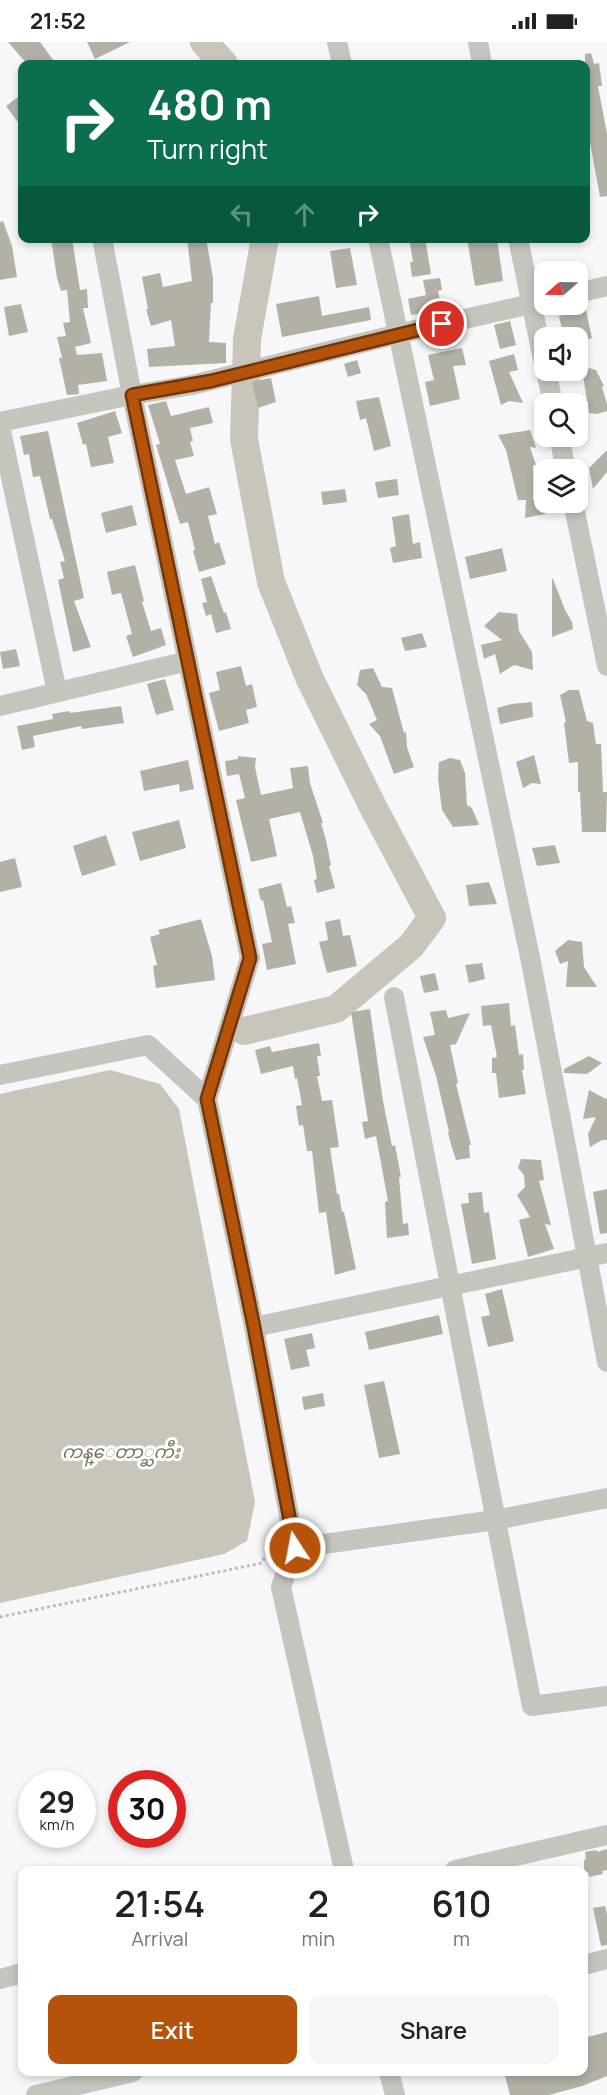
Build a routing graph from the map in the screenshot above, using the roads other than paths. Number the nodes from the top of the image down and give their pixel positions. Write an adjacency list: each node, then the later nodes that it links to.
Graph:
1 (338, 42): 3 (street)
2 (478, 42): 4 (street)
3 (341, 60)
4 (481, 60)
5 (103, 243): 13 (street)
6 (379, 243): 12 (street)
7 (520, 243): 9 (street)
8 (607, 286): 10 (street)
9 (534, 289)
10 (588, 291)
11 (534, 303): 12 (street)
12 (398, 334): 13 (street); 24 (street)
13 (132, 395): 14 (street); 16 (street)
14 (0, 424): 18 (street)
15 (575, 513): 17 (street)
16 (188, 661): 18 (street); 22 (street)
17 (607, 666)
18 (57, 692): 19 (street)
19 (0, 706)
20 (394, 997): 25 (street)
21 (0, 1075): 22 (street)
22 (207, 1099): 26 (street)
23 (607, 1253): 24 (street)
24 (587, 1258): 25 (street); 27 (street)
25 (450, 1286): 26 (street); 29 (street)
26 (254, 1327): 30 (street)
27 (607, 1362)
28 (607, 1498): 29 (street)
29 (495, 1520): 30 (street); 31 (street)
30 (295, 1548): 33 (street)
31 (607, 1696)
32 (607, 1835): 34 (street)
33 (343, 1866)
34 (472, 1866)
35 (607, 1959): 36 (street)
36 (588, 1964)
37 (18, 1974): 38 (street)
38 (0, 1979)
39 (116, 2076): 41 (street)
40 (390, 2076): 42 (street)
41 (36, 2095)
42 (395, 2095)

